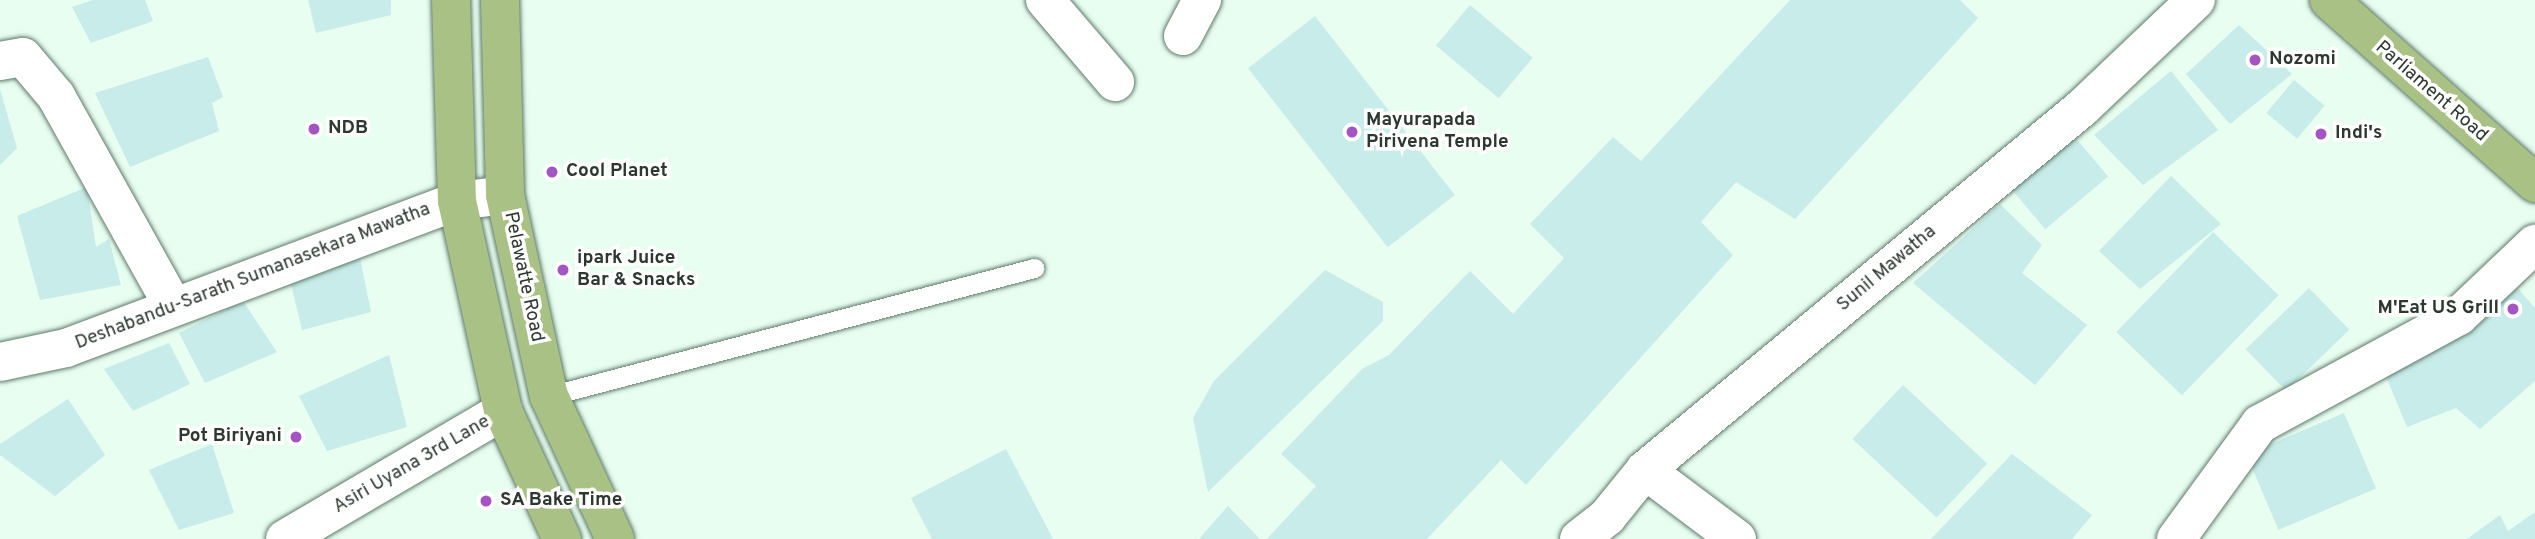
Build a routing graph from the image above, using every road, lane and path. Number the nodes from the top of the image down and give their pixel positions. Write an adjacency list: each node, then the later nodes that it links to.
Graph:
1 (452, 0): 12 (main road)
2 (500, 0): 11 (main road, Pelawatte Road)
3 (1045, 0): 9 (street)
4 (1202, 0): 7 (street)
5 (2196, 0): 19 (street, Sunil Mawatha)
6 (2329, 0): 10 (main road, Parliament Road)
7 (1183, 36)
8 (0, 61): 15 (street)
9 (1115, 82)
10 (2535, 183)
11 (505, 195): 12 (street, Deshabandu-Sarath Sumanasekara Mawatha); 17 (main road, Pelawatte Road)
12 (457, 201): 15 (street, Deshabandu-Sarath Sumanasekara Mawatha); 18 (main road)
13 (2535, 244): 25 (street)
14 (1034, 268): 17 (lane)
15 (173, 306): 16 (street, Deshabandu-Sarath Sumanasekara Mawatha)
16 (0, 362)
17 (549, 396): 23 (main road, Pelawatte Road)
18 (503, 411): 21 (street, Asiri Uyana 3rd Lane); 22 (main road)
19 (1645, 470): 20 (street, Sunil Mawatha); 24 (street)
20 (1598, 532)
21 (285, 539)
22 (562, 539)
23 (615, 539)
24 (1737, 539)
25 (2176, 539)

